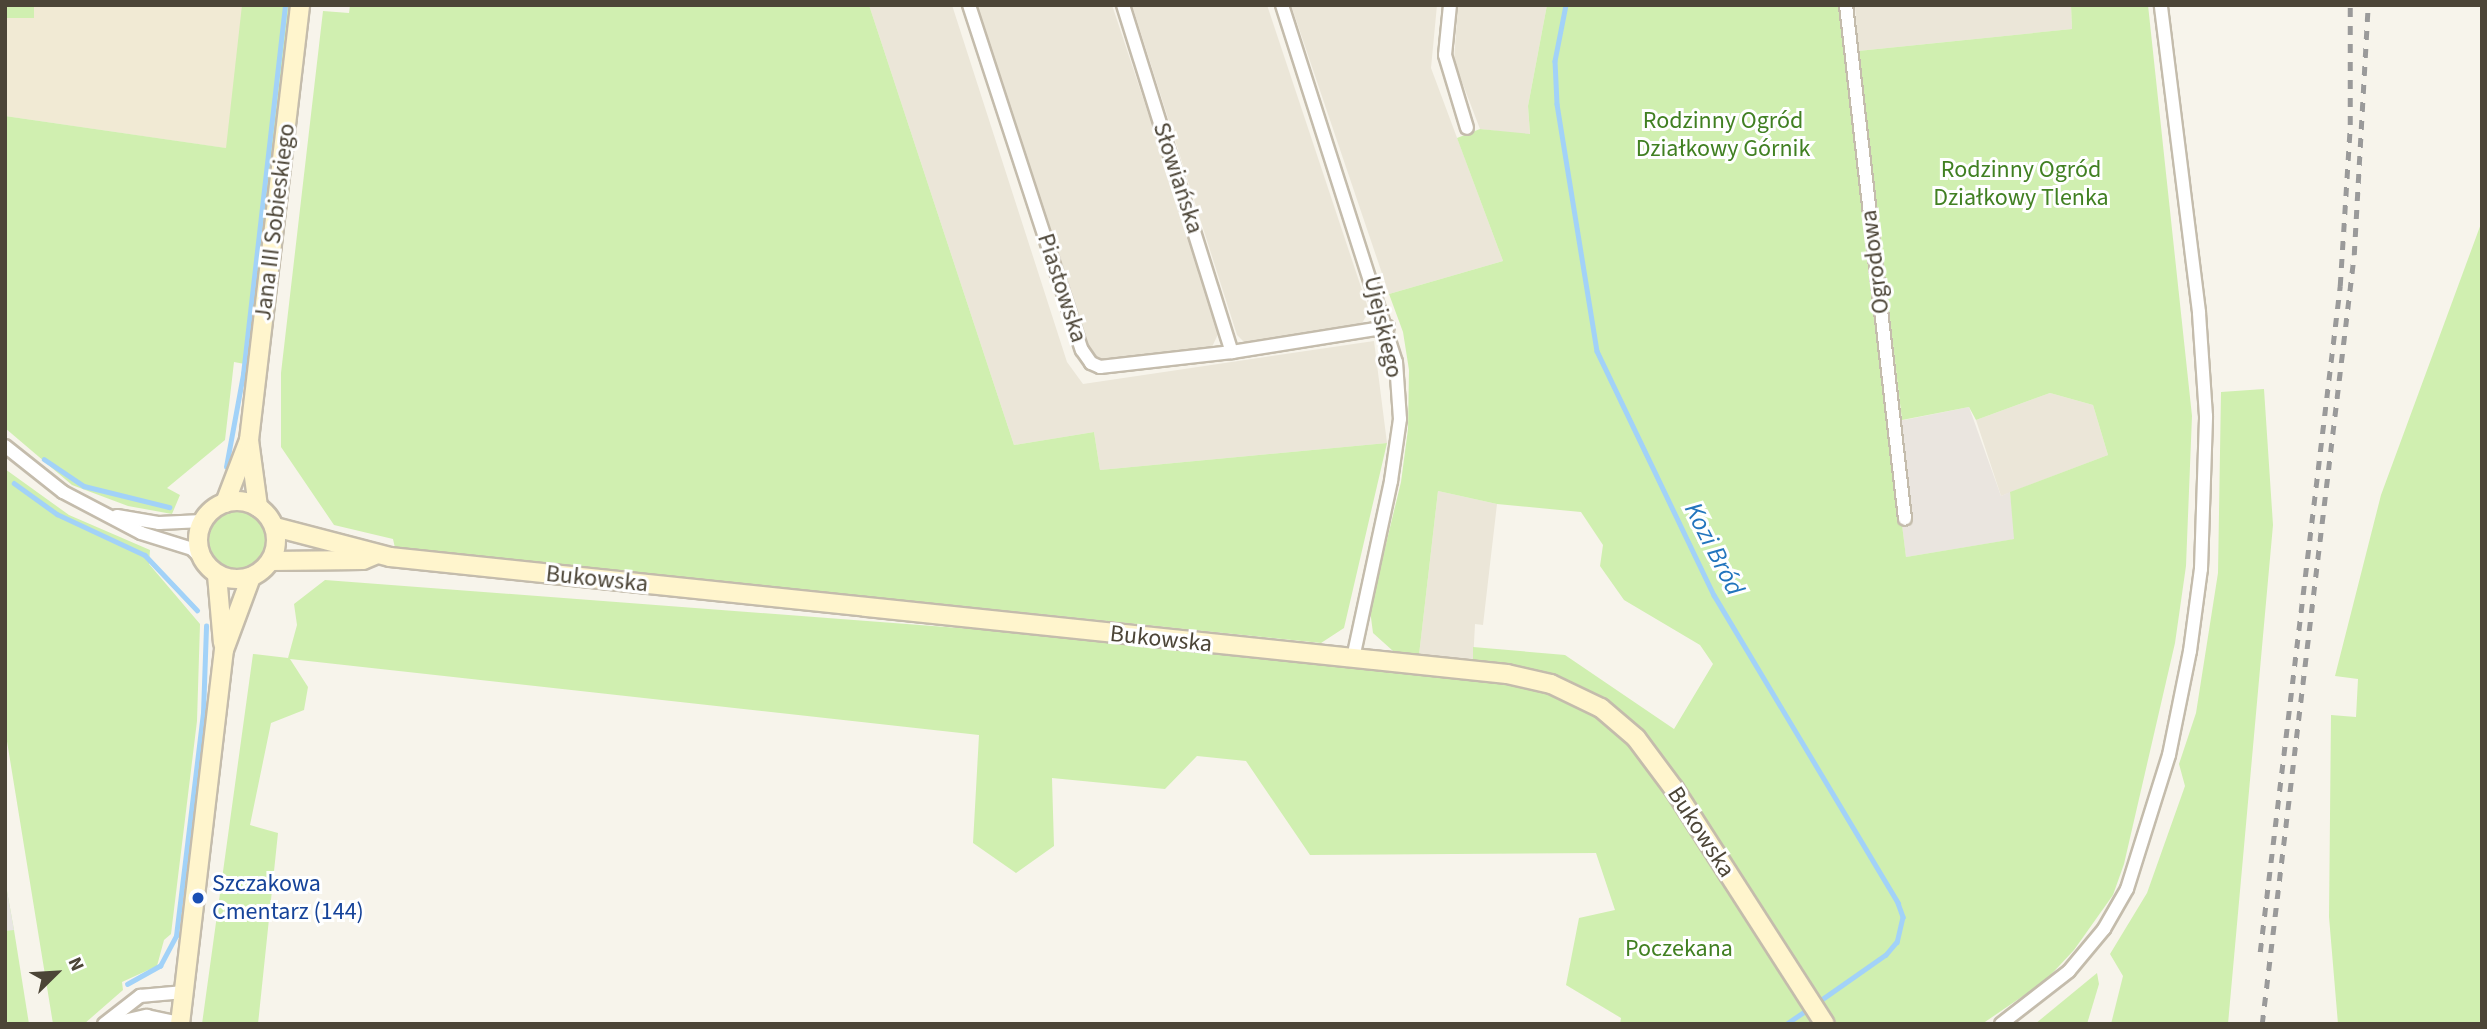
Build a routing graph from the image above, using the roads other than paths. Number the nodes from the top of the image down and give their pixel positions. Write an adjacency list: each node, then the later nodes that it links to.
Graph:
1 (300, 5): 11 (street, Jana III Sobieskiego)
2 (969, 5): 10 (street, Piastowska)
3 (1123, 5): 10 (street, Słowiańska)
4 (1282, 5): 9 (street, Ujejskiego)
5 (1450, 5): 8 (street)
6 (1846, 5): 16 (street, Ogrodowa)
7 (2161, 5): 31 (street)
8 (1467, 128)
9 (1388, 327): 10 (street, Piastowska); 25 (street, Ujejskiego)
10 (1232, 352)
11 (250, 440): 13 (street); 14 (street)
12 (5, 446): 15 (street)
13 (225, 503): 14 (street); 17 (street)
14 (258, 507): 18 (street)
15 (107, 514): 17 (street); 20 (street)
16 (1905, 519)
17 (203, 521): 20 (street)
18 (275, 527): 19 (street); 21 (street)
19 (375, 555): 21 (street); 25 (street, Bukowska)
20 (202, 559): 22 (street)
21 (271, 561): 23 (street)
22 (217, 575): 23 (street); 24 (street)
23 (251, 578): 24 (street)
24 (224, 650): 26 (street)
25 (1353, 659): 30 (street, Bukowska)
26 (184, 992): 27 (street); 28 (street)
27 (181, 1023): 29 (street)
28 (104, 1024)
29 (111, 1024)
30 (1825, 1024)
31 (2001, 1024)

